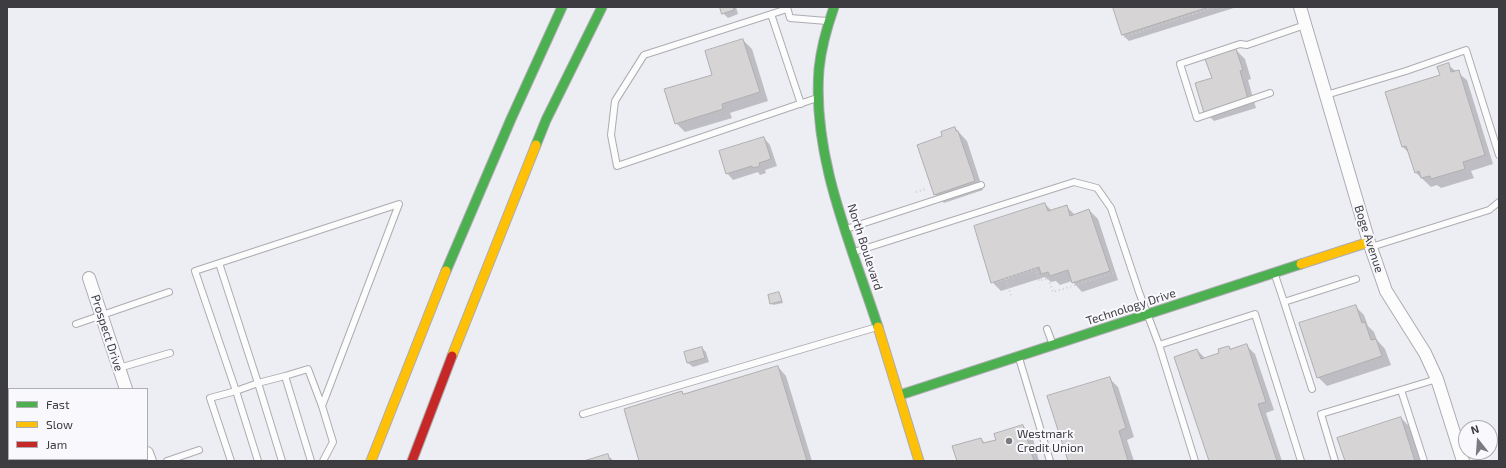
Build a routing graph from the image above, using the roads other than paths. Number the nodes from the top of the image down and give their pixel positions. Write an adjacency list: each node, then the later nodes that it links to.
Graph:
1 (562, 7): 52 (main road)
2 (602, 7): 53 (main road)
3 (834, 7): 7 (main road, North Boulevard)
4 (1300, 7): 8 (street, Boge Avenue)
5 (787, 8): 6 (lane); 7 (lane)
6 (770, 14): 12 (lane); 12 (lane)
7 (829, 21): 11 (main road, North Boulevard)
8 (1305, 25): 9 (lane); 10 (street, Boge Avenue)
9 (1270, 93)
10 (1326, 95): 13 (lane); 17 (street, Boge Avenue)
11 (819, 98): 12 (lane); 16 (main road, North Boulevard)
12 (800, 104)
13 (1499, 155)
14 (980, 185): 16 (lane)
15 (1499, 202): 17 (lane)
16 (846, 230): 18 (main road, North Boulevard)
17 (1370, 244): 20 (main road, Technology Drive); 36 (street, Boge Avenue)
18 (853, 252): 25 (lane); 28 (main road, North Boulevard)
19 (219, 263): 37 (lane); 41 (lane); 43 (lane)
20 (1275, 273): 24 (lane); 25 (main road, Technology Drive)
21 (89, 278): 26 (street, Prospect Drive)
22 (1356, 279): 24 (lane)
23 (169, 292): 26 (lane)
24 (1284, 302): 39 (lane)
25 (1148, 314): 30 (lane); 31 (main road, Technology Drive)
26 (101, 315): 27 (lane); 34 (street, Prospect Drive)
27 (76, 324)
28 (878, 327): 42 (main road, North Boulevard); 44 (lane)
29 (1047, 329): 31 (lane)
30 (1159, 345): 56 (lane); 57 (lane)
31 (1053, 346): 33 (main road, Technology Drive)
32 (170, 353): 34 (lane)
33 (1019, 356): 42 (main road, Technology Drive); 55 (lane)
34 (119, 368): 38 (street, Prospect Drive)
35 (285, 376): 37 (lane); 43 (lane); 50 (lane)
36 (1437, 378): 40 (lane); 60 (street, Boge Avenue)
37 (258, 383): 41 (lane); 49 (lane)
38 (126, 388)
39 (1312, 389)
40 (1401, 390): 58 (lane); 59 (lane)
41 (236, 391): 47 (lane); 48 (lane)
42 (900, 395): 54 (main road, North Boulevard)
43 (322, 406): 51 (lane)
44 (584, 414)
45 (198, 450): 46 (lane)
46 (167, 461)
47 (231, 461)
48 (258, 461)
49 (282, 461)
50 (311, 461)
51 (323, 461)
52 (371, 461)
53 (412, 461)
54 (919, 461)
55 (1050, 461)
56 (1195, 461)
57 (1301, 461)
58 (1335, 461)
59 (1424, 461)
60 (1463, 461)

